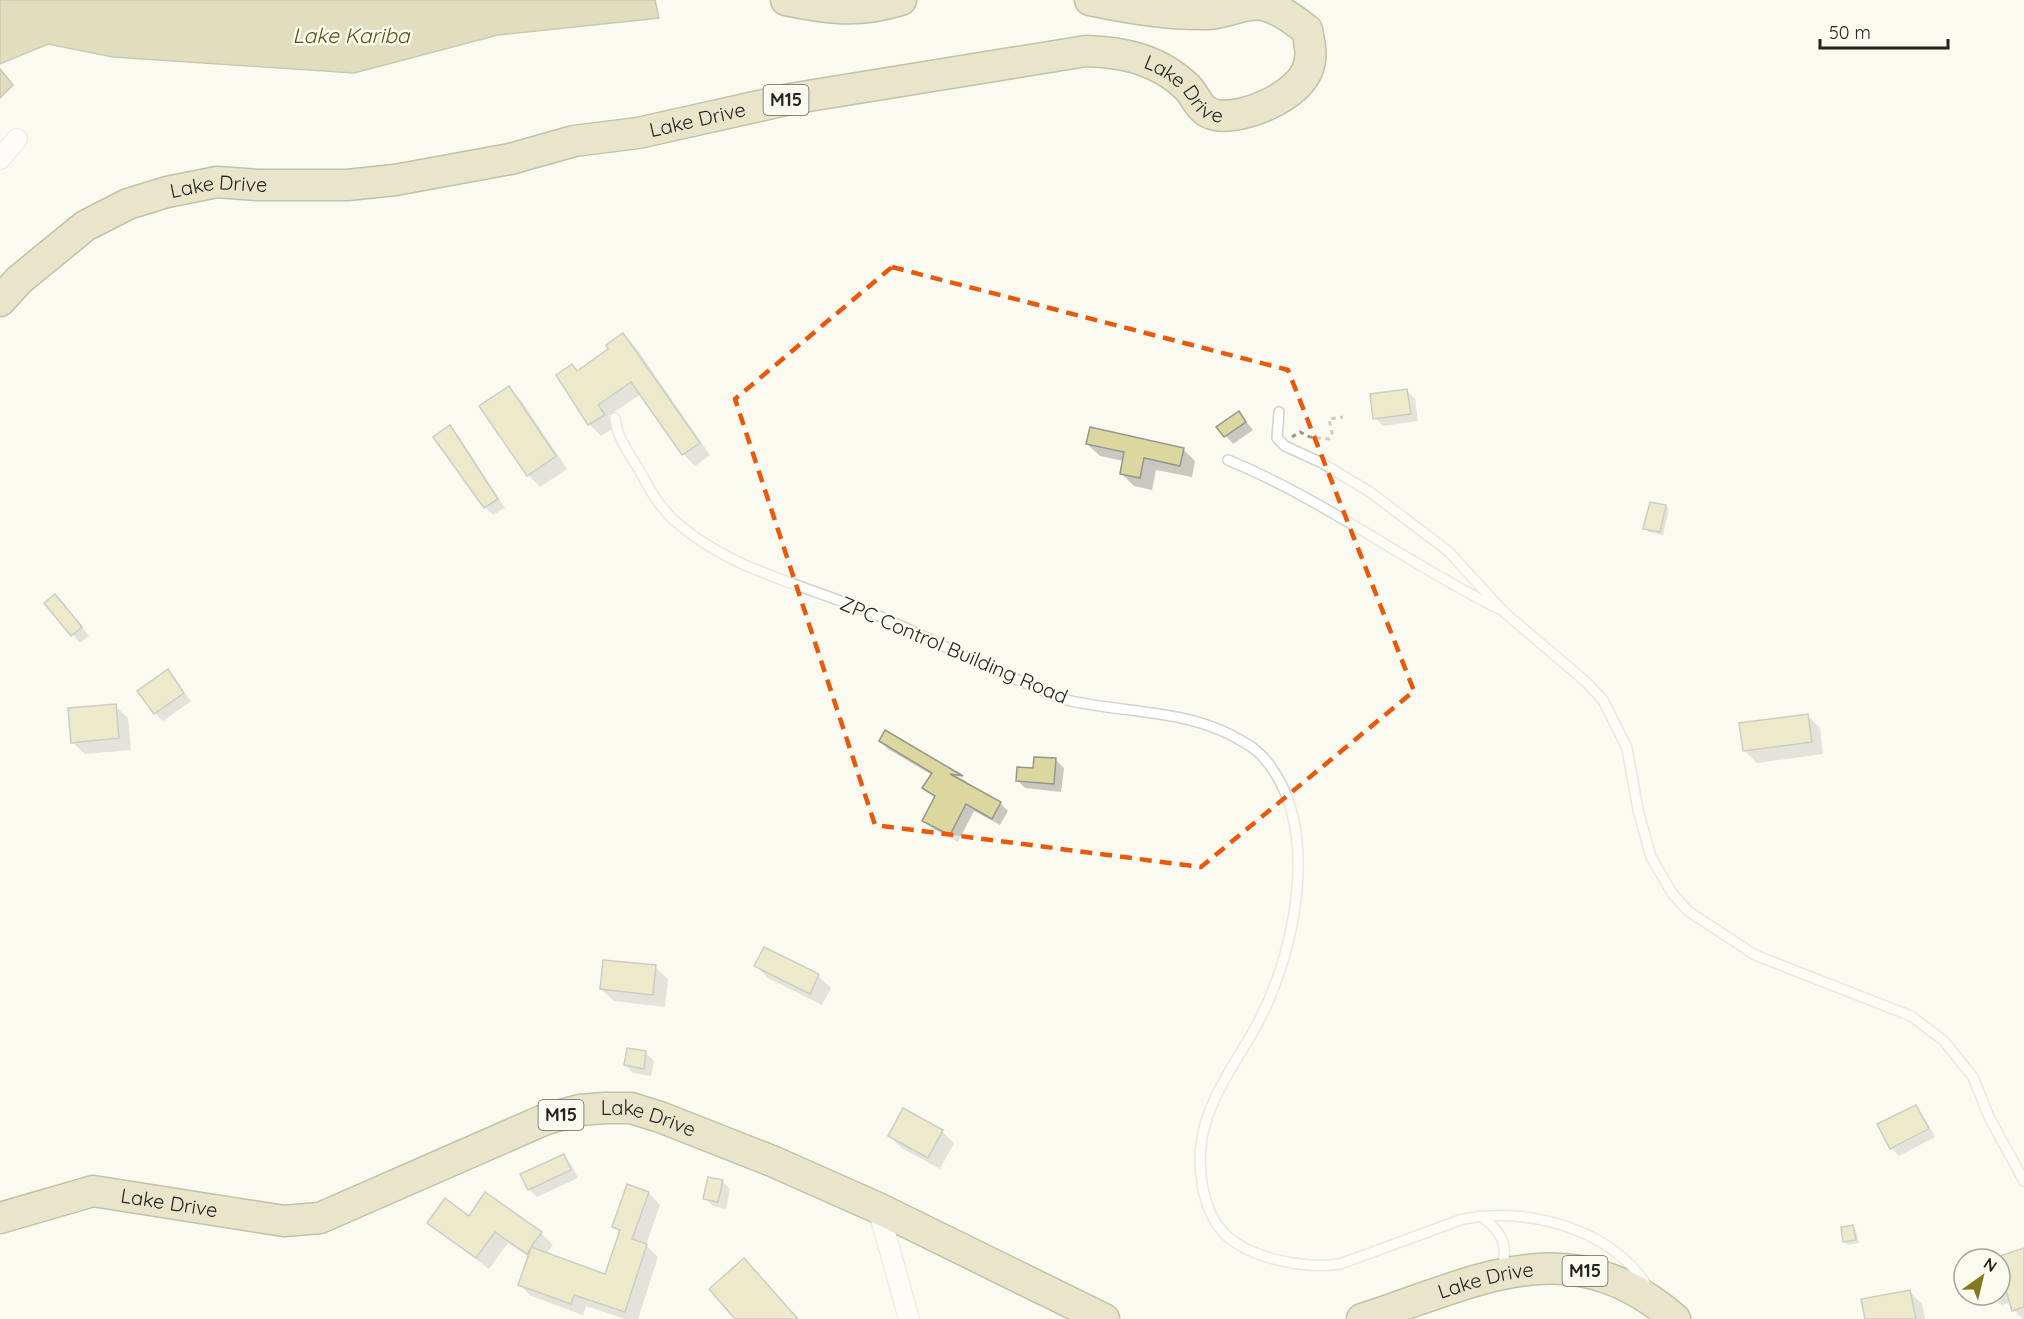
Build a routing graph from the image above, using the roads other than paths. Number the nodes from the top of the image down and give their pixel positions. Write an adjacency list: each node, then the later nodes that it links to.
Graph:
1 (786, 0): 3 (main road)
2 (1090, 0): 6 (main road, Lake Drive / M15)
3 (889, 2)
4 (17, 139): 5 (street)
5 (0, 159)
6 (0, 301)
7 (1279, 412): 10 (lane)
8 (615, 418): 13 (lane, ZPC Control Building Road)
9 (1228, 460): 10 (lane)
10 (1504, 612): 11 (lane)
11 (2024, 1181)
12 (878, 1208): 14 (main road, Lake Drive / M15); 17 (street); 18 (main road, Lake Drive / M15)
13 (1481, 1216): 15 (lane); 16 (lane, ZPC Control Building Road)
14 (0, 1218)
15 (1499, 1275): 16 (main road, Lake Drive / M15); 19 (main road, Lake Drive / M15)
16 (1669, 1314)
17 (909, 1319)
18 (1104, 1319)
19 (1362, 1319)

